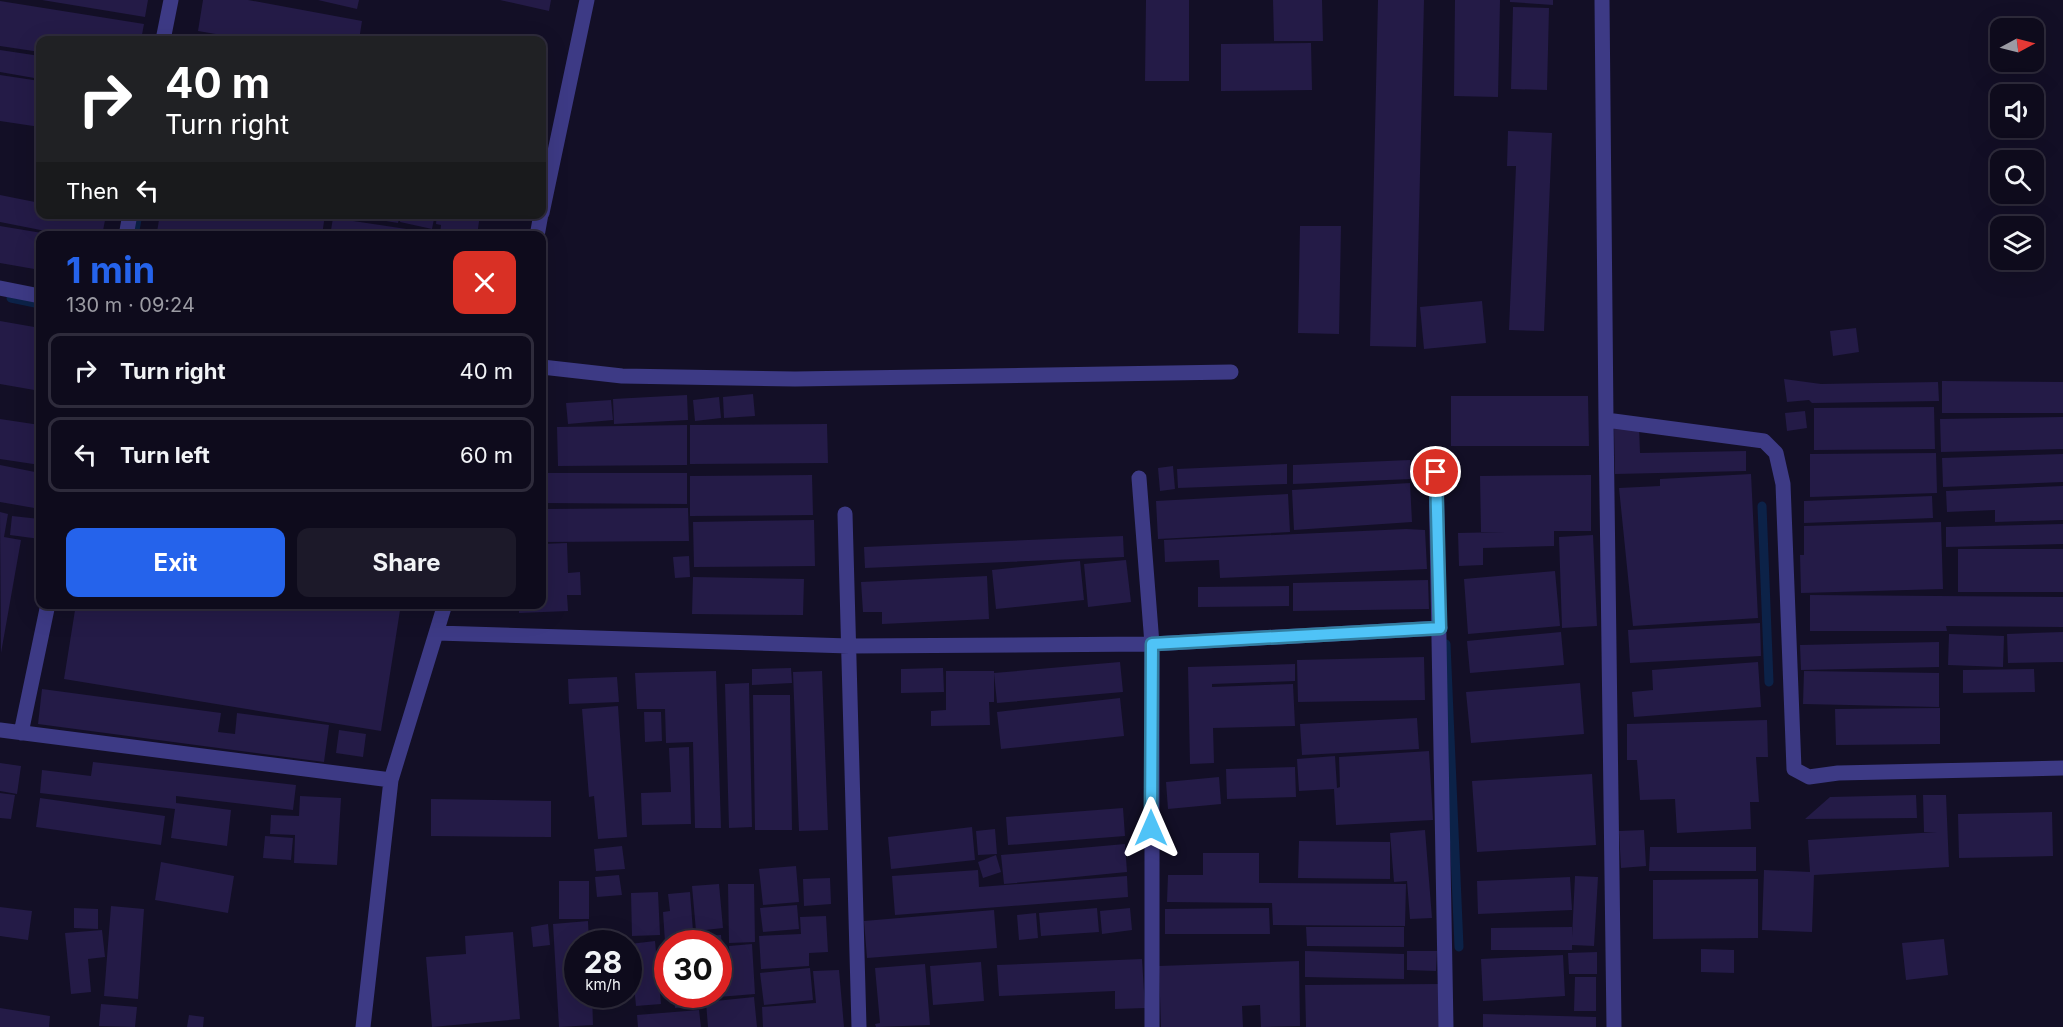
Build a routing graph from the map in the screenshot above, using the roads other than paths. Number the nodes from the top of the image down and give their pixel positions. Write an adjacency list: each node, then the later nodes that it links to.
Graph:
1 (171, 0): 4 (street)
2 (587, 0): 5 (street)
3 (1602, 0): 10 (street)
4 (165, 36)
5 (546, 191)
6 (0, 288): 7 (street)
7 (36, 295)
8 (546, 367): 9 (street)
9 (1232, 372)
10 (1606, 420): 22 (street); 28 (street)
11 (1436, 472): 16 (street)
12 (1139, 477): 18 (street)
13 (845, 514): 19 (street)
14 (47, 609): 21 (street)
15 (444, 609): 17 (street)
16 (1440, 628): 18 (street); 27 (street)
17 (437, 633): 19 (street); 23 (street)
18 (1152, 644): 19 (street); 26 (street)
19 (849, 646): 25 (street)
20 (0, 730): 21 (street)
21 (21, 733): 23 (street)
22 (2063, 768)
23 (391, 780): 24 (street)
24 (363, 1027)
25 (859, 1027)
26 (1152, 1027)
27 (1446, 1027)
28 (1614, 1027)

